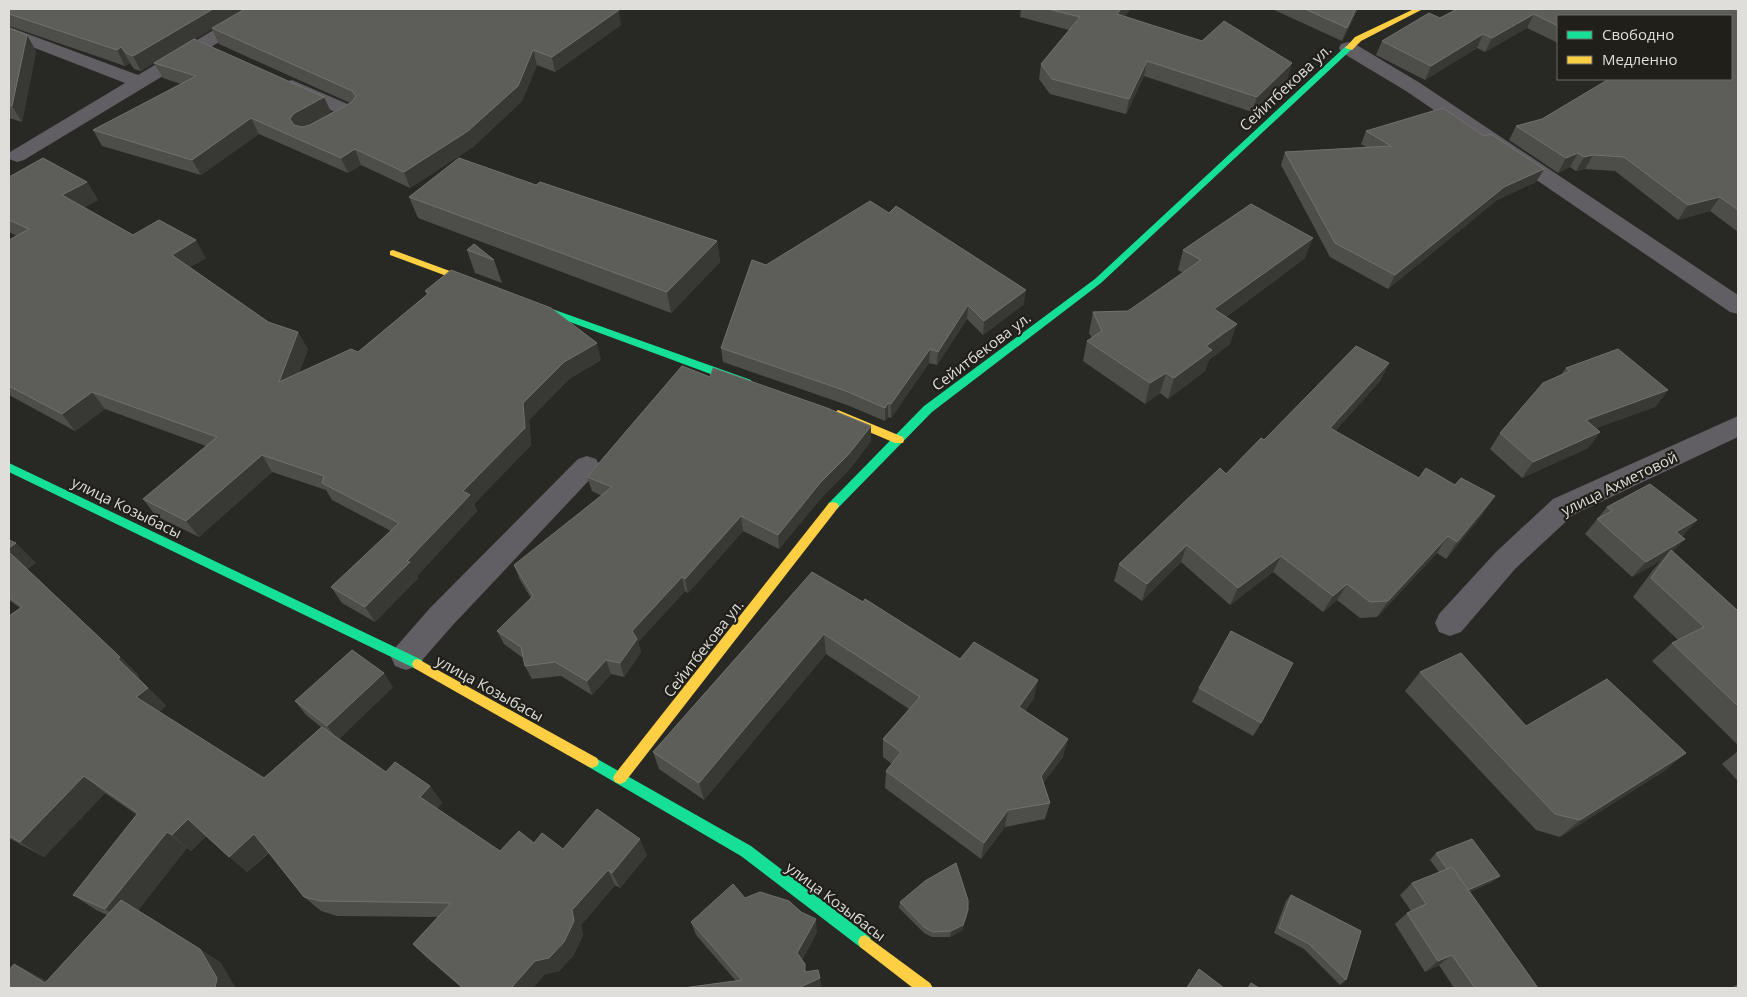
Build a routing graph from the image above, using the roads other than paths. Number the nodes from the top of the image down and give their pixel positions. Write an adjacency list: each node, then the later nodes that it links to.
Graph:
1 (261, 9): 6 (street)
2 (1419, 9): 4 (street, Сейитбекова ул.)
3 (9, 32): 6 (street)
4 (1348, 48): 12 (street); 16 (street, Сейитбекова ул.)
5 (271, 76): 7 (street)
6 (140, 82): 8 (street)
7 (309, 135)
8 (17, 156)
9 (393, 253): 10 (street)
10 (494, 291)
11 (512, 298): 13 (street)
12 (1738, 306)
13 (762, 388)
14 (828, 411): 16 (street)
15 (1738, 426): 19 (street, улица Ахметовой)
16 (898, 440): 21 (street, Сейитбекова ул.)
17 (587, 466): 20 (street)
18 (9, 467): 20 (street, улица Козыбасы)
19 (1450, 623)
20 (406, 657): 21 (street, улица Козыбасы)
21 (620, 778): 22 (street, улица Козыбасы)
22 (925, 988)

